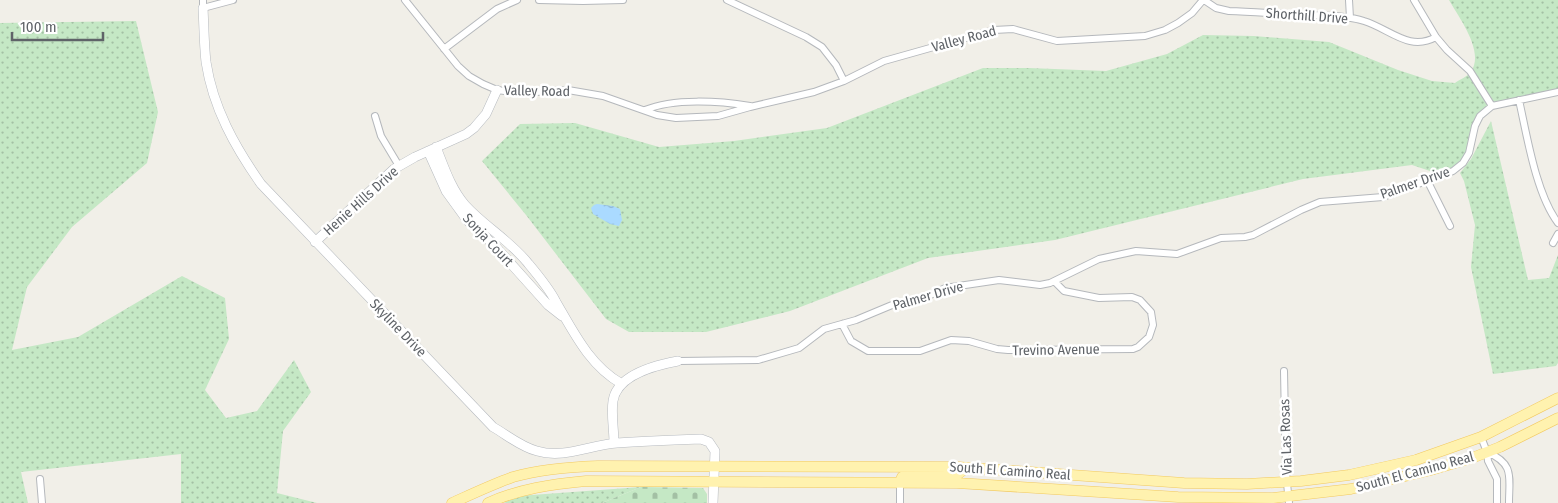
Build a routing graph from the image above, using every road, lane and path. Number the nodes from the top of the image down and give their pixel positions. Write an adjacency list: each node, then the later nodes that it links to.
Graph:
1 (233, 0): 10 (street)
2 (405, 0): 13 (street, Valley Road)
3 (517, 0): 13 (street)
4 (539, 0): 5 (street)
5 (623, 0)
6 (727, 0): 14 (street)
7 (1204, 0): 11 (street, Shorthill Drive); 14 (street, Valley Road)
8 (1348, 0): 11 (street)
9 (1414, 0): 12 (street)
10 (203, 4): 28 (street, Skyline Drive)
11 (1350, 18): 12 (street, Shorthill Drive)
12 (1436, 37): 19 (street)
13 (444, 49): 15 (street, Valley Road)
14 (844, 81): 18 (street, Valley Road)
15 (497, 90): 20 (street, Valley Road); 22 (street, Henie Hills Drive)
16 (1558, 92): 17 (street)
17 (1520, 100): 19 (street); 25 (street)
18 (750, 106): 20 (street, Valley Road); 20 (street, Valley Road)
19 (1492, 106): 24 (street, Palmer Drive)
20 (645, 110)
21 (375, 116): 23 (street)
22 (432, 149): 23 (street, Henie Hills Drive); 31 (street, Sonja Court); 31 (street, Sonja Court)
23 (399, 166): 28 (street, Henie Hills Drive)
24 (1427, 180): 26 (street); 30 (street, Palmer Drive)
25 (1558, 223)
26 (1450, 226)
27 (1558, 234): 29 (street)
28 (316, 242): 39 (street, Skyline Drive)
29 (1553, 243)
30 (1055, 282): 32 (street, Palmer Drive); 32 (street, Trevino Avenue)
31 (564, 318): 35 (street, Sonja Court)
32 (842, 324): 33 (street, Palmer Drive)
33 (678, 361): 35 (street, Palmer Drive)
34 (1284, 371): 46 (street, Via Las Rosas)
35 (622, 384): 39 (street)
36 (1558, 398): 38 (main road, South El Camino Real)
37 (1558, 418): 40 (main road, South El Camino Real)
38 (1481, 437): 40 (street); 46 (main road, South El Camino Real)
39 (614, 443): 41 (street, Skyline Drive)
40 (1487, 452): 47 (main road, South El Camino Real); 53 (street); 54 (street)
41 (715, 467): 42 (main road, South El Camino Real); 44 (street, Skyline Drive); 49 (main road, South El Camino Real)
42 (966, 468): 45 (main road); 46 (main road, South El Camino Real)
43 (40, 479): 48 (street)
44 (715, 481): 45 (main road, South El Camino Real); 50 (main road, South El Camino Real); 51 (street, Skyline Drive)
45 (900, 482): 47 (main road, South El Camino Real); 52 (street)
46 (1287, 482): 47 (street, Via Las Rosas)
47 (1289, 500)
48 (42, 503)
49 (452, 503)
50 (488, 503)
51 (713, 503)
52 (900, 503)
53 (1497, 503)
54 (1509, 503)

